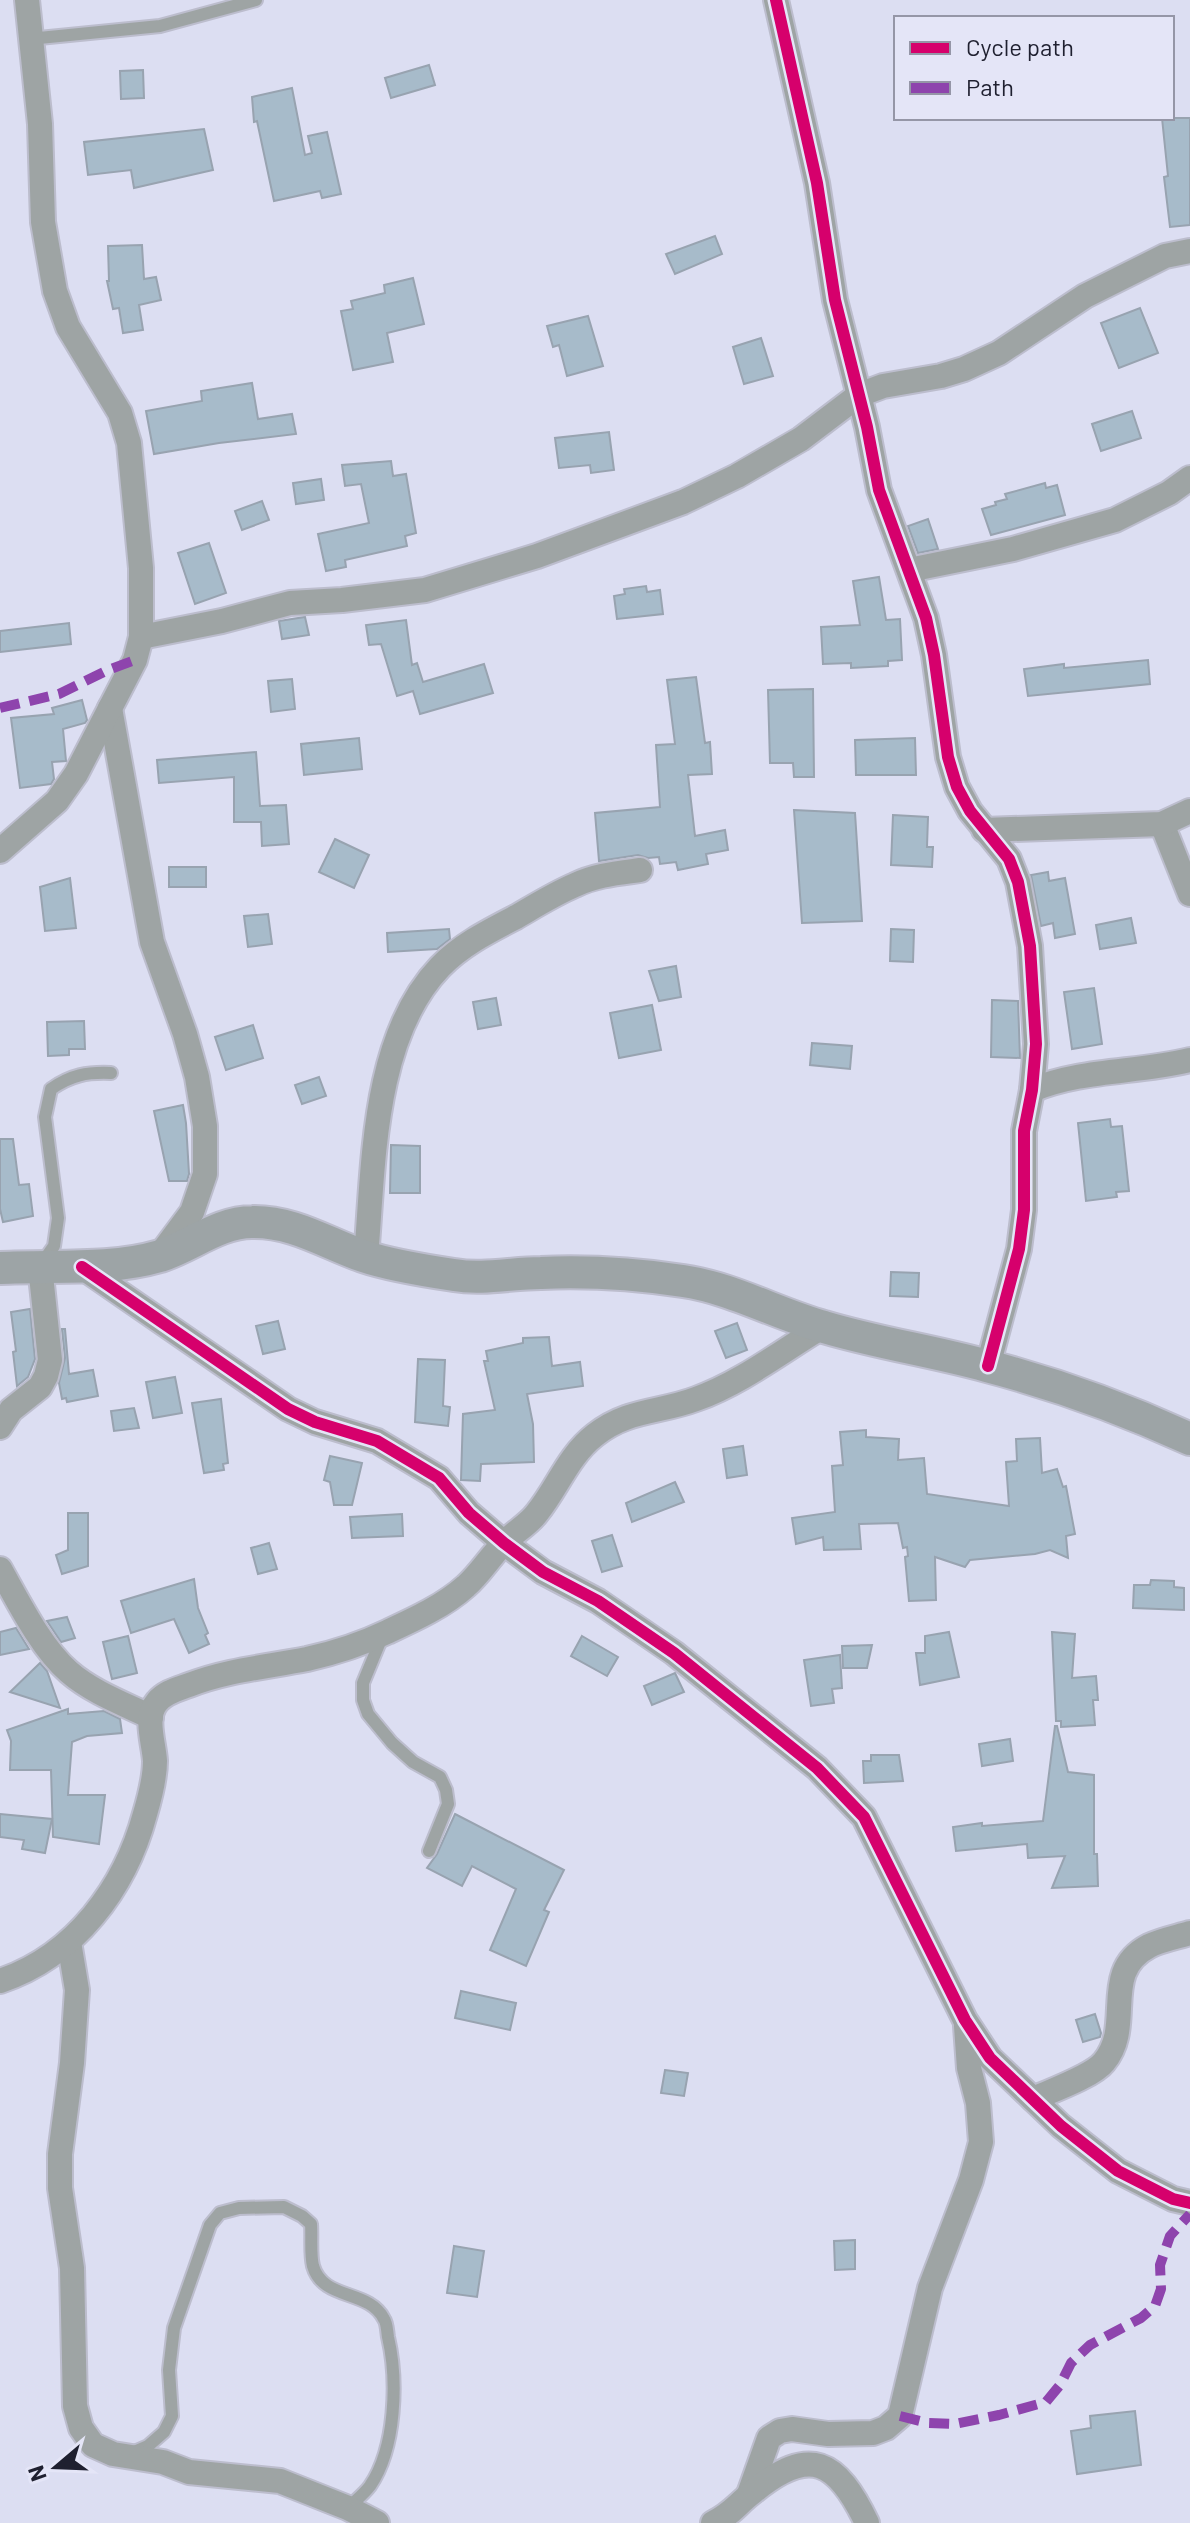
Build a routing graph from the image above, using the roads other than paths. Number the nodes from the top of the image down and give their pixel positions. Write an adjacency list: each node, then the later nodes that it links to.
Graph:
1 (27, 0): 4 (street)
2 (256, 0): 4 (lane)
3 (776, 0): 6 (street)
4 (29, 39): 9 (street)
5 (1190, 251): 6 (street)
6 (859, 395): 8 (street); 9 (street)
7 (1190, 478): 8 (street)
8 (909, 570): 13 (street)
9 (141, 637): 10 (street)
10 (110, 708): 14 (street); 20 (street)
11 (1190, 811): 12 (street)
12 (1162, 824): 13 (street); 16 (street)
13 (984, 830): 19 (street)
14 (0, 851)
15 (640, 870): 21 (street)
16 (1190, 894)
17 (1190, 1060): 19 (street)
18 (111, 1073): 22 (lane)
19 (1032, 1090): 26 (street)
20 (158, 1257): 21 (street); 23 (street)
21 (366, 1257): 25 (street)
22 (40, 1266): 23 (street); 24 (street); 27 (street)
23 (82, 1267): 29 (street)
24 (0, 1268)
25 (822, 1327): 26 (street); 29 (street)
26 (988, 1366): 28 (street)
27 (0, 1427)
28 (1190, 1439)
29 (504, 1543): 31 (street); 37 (street)
30 (0, 1569): 32 (street)
31 (383, 1634): 32 (street); 33 (lane)
32 (151, 1717): 35 (street)
33 (429, 1851)
34 (1190, 1933): 38 (street)
35 (69, 1942): 36 (street); 40 (street)
36 (0, 1981)
37 (965, 2020): 38 (street); 41 (street)
38 (1033, 2099): 39 (street)
39 (1190, 2203)
40 (126, 2457): 42 (street); 42 (lane)
41 (749, 2494): 44 (street); 45 (street)
42 (348, 2508): 43 (street)
43 (377, 2523)
44 (713, 2523)
45 (867, 2523)

